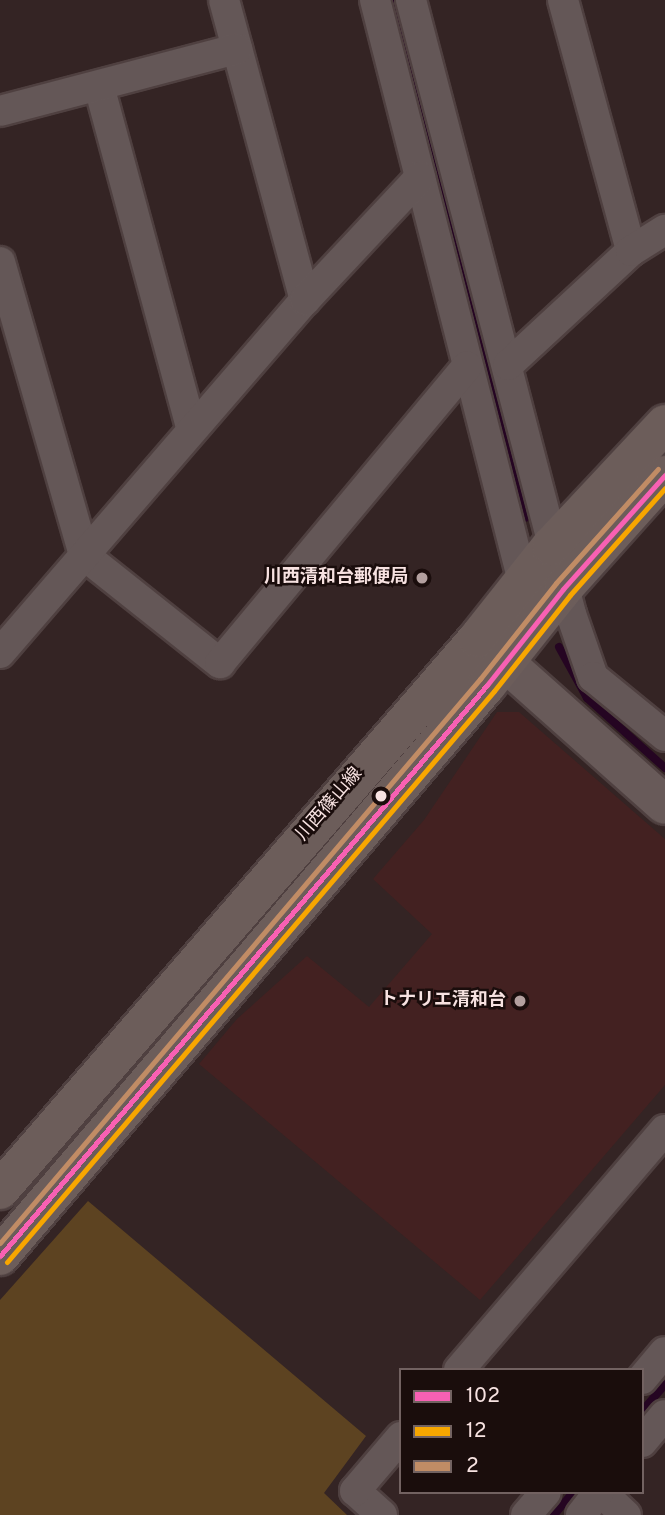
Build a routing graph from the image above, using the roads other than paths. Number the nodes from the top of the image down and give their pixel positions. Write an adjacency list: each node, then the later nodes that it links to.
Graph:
1 (223, 0): 5 (street)
2 (375, 0): 8 (street)
3 (411, 0): 13 (street)
4 (564, 0): 10 (street)
5 (237, 49): 6 (street); 12 (street)
6 (99, 86): 7 (street); 16 (street)
7 (0, 111)
8 (420, 177): 12 (street); 14 (street)
9 (665, 230): 10 (street)
10 (631, 251): 13 (street)
11 (0, 262): 19 (street)
12 (305, 300): 16 (street)
13 (508, 365): 18 (street)
14 (467, 367): 19 (street); 20 (street)
15 (665, 424): 18 (main road, 川西篠山線)
16 (192, 430): 19 (street)
17 (665, 474): 21 (main road, 川西篠山線)
18 (551, 546): 20 (main road, 川西篠山線); 21 (street)
19 (84, 555): 24 (street)
20 (523, 582): 22 (street); 23 (main road, 川西篠山線)
21 (563, 589): 22 (main road, 川西篠山線); 25 (street)
22 (534, 625): 23 (main road, 川西篠山線)
23 (491, 650): 26 (street); 28 (main road, 川西篠山線); 29 (main road, 川西篠山線)
24 (0, 653)
25 (665, 736)
26 (665, 805)
27 (665, 1130): 31 (street)
28 (0, 1189)
29 (0, 1256)
30 (665, 1352): 32 (street)
31 (461, 1368)
32 (644, 1377)
33 (665, 1415): 35 (street)
34 (399, 1439): 39 (street)
35 (644, 1440)
36 (544, 1494): 40 (street)
37 (598, 1494): 41 (street)
38 (602, 1494): 42 (street)
39 (382, 1515)
40 (526, 1515)
41 (581, 1515)
42 (626, 1515)

